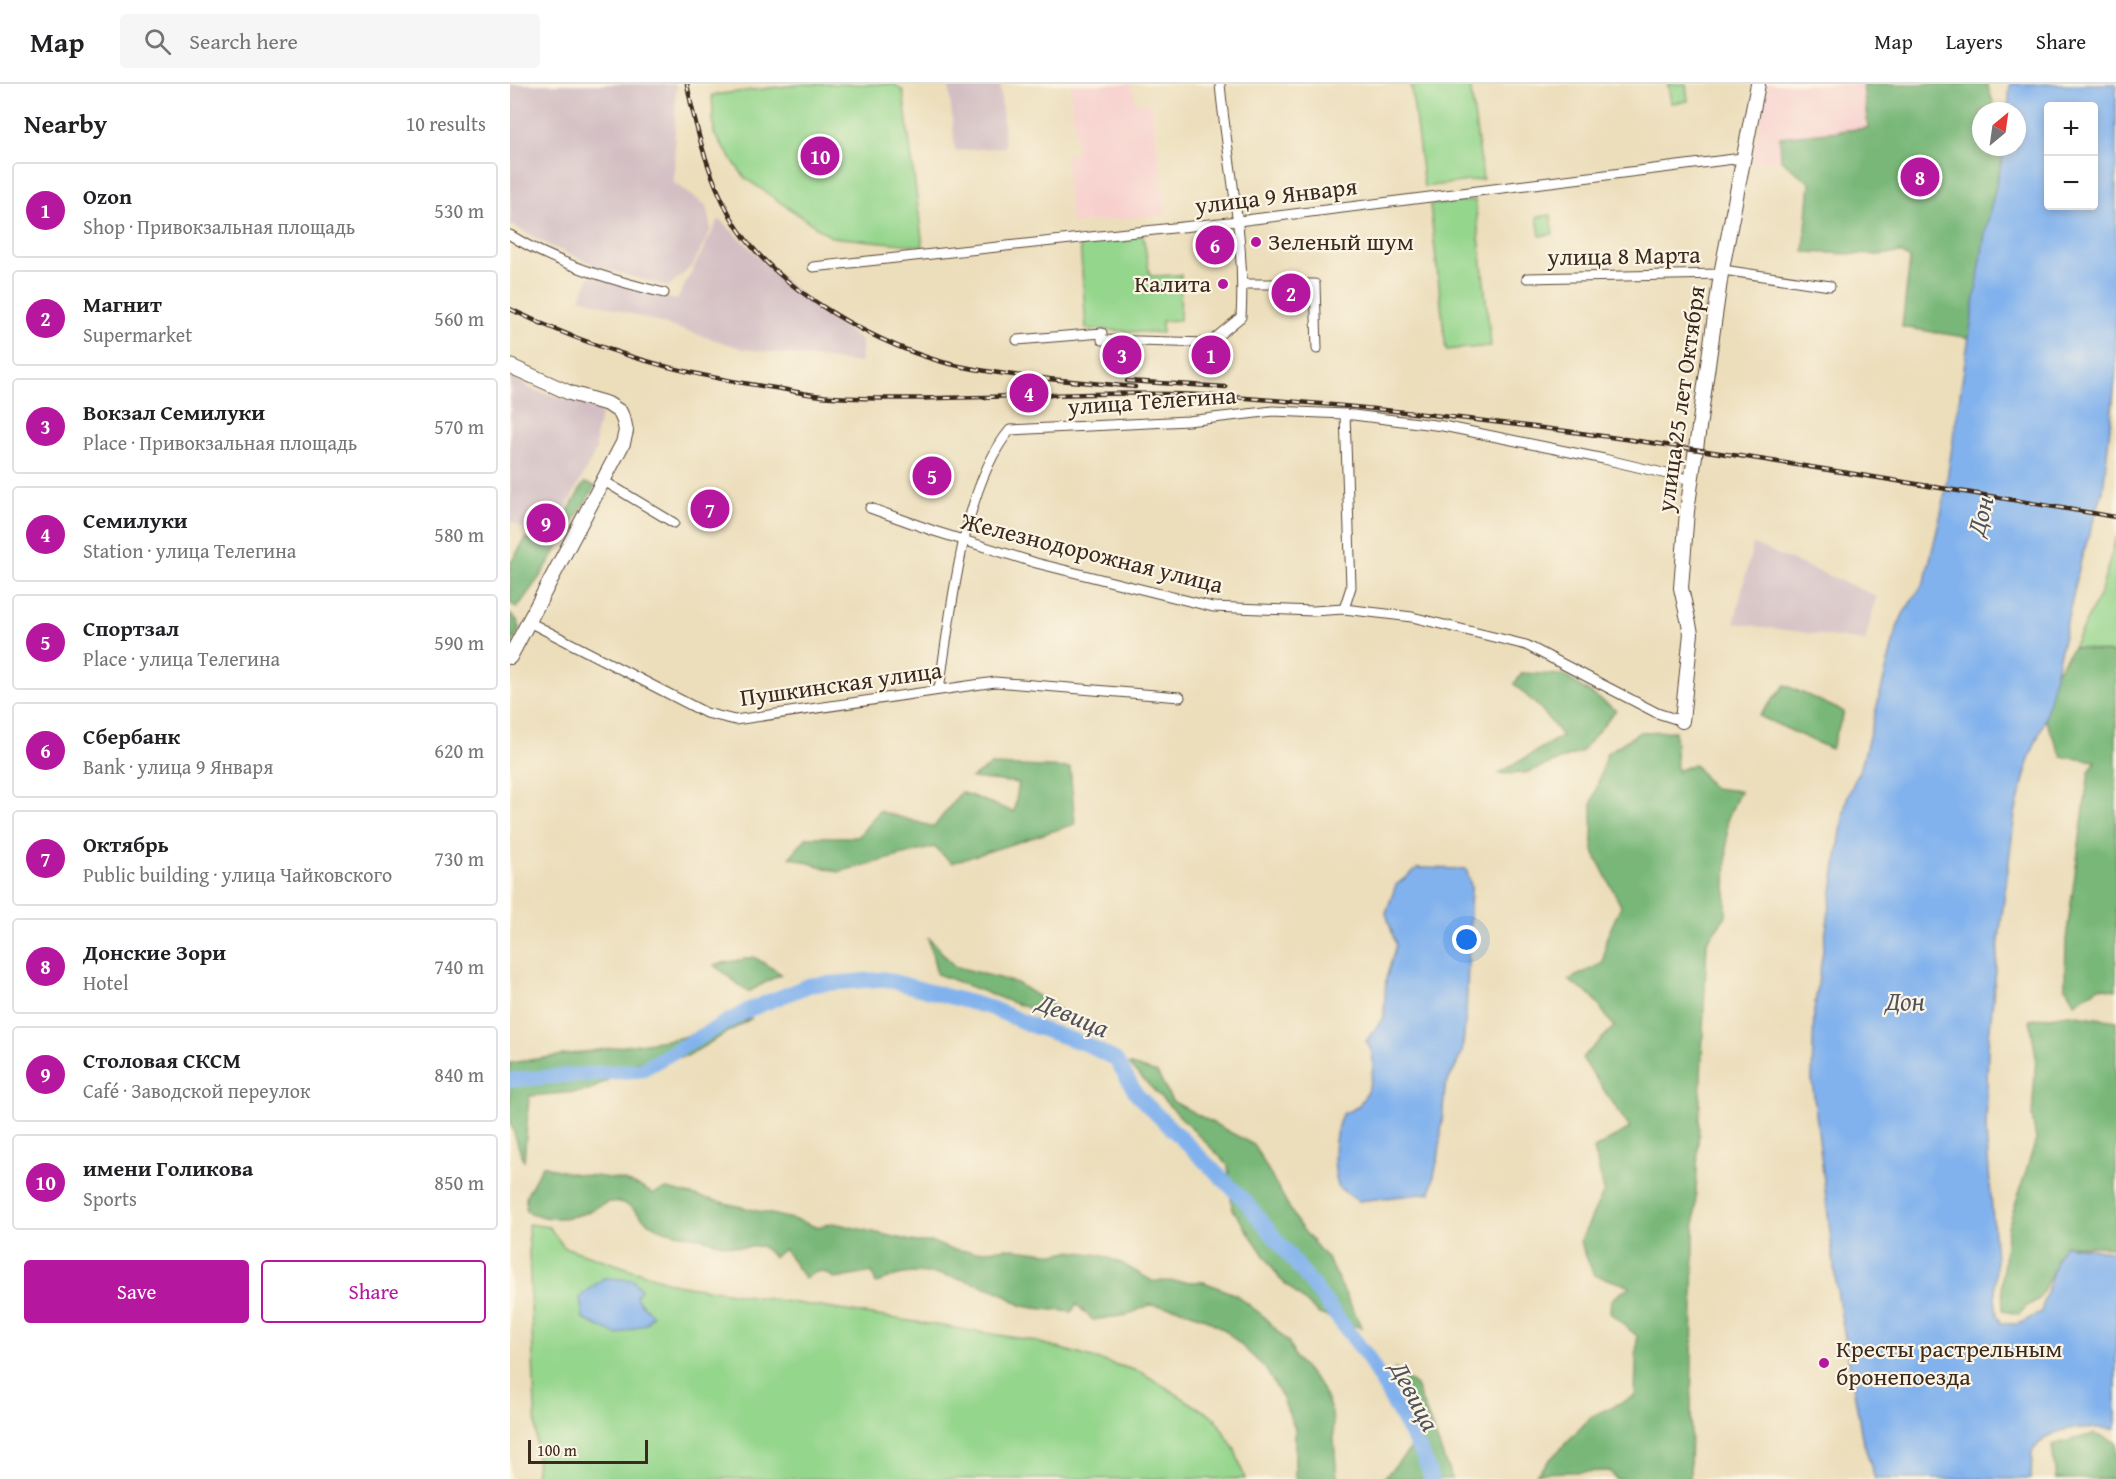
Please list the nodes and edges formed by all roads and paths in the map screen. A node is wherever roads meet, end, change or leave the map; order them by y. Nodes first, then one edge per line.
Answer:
1 (1220, 84) edge
2 (1758, 84) edge
3 (1742, 158) junction
4 (1238, 221) junction
5 (510, 235) edge
6 (813, 267) dead end
7 (1722, 272) junction
8 (1527, 278) dead end
9 (1243, 284) junction
10 (1830, 286) dead end
11 (664, 293) dead end
12 (1017, 340) dead end
13 (1317, 349) dead end
14 (510, 366) edge
15 (1345, 414) junction
16 (1692, 480) junction
17 (604, 481) junction
18 (870, 508) dead end
19 (674, 524) dead end
20 (963, 541) junction
21 (1344, 609) junction
22 (529, 622) junction
23 (510, 657) edge
24 (939, 689) junction
25 (1180, 697) dead end
26 (1682, 721) joint

1 - 4 street
2 - 3 street, улица 25 лет Октября
3 - 4 street, улица 9 Января
3 - 7 street, улица 25 лет Октября
4 - 6 street, улица 9 Января
4 - 9 street
5 - 11 street
7 - 8 street, улица 8 Марта
7 - 10 street, улица 8 Марта
7 - 16 street, улица 25 лет Октября
9 - 12 street
9 - 13 street
14 - 17 street
15 - 16 street, улица Телегина
15 - 20 street, улица Телегина
15 - 21 street
16 - 26 street, улица 25 лет Октября
17 - 19 street
17 - 22 street
18 - 20 street, Железнодорожная улица
20 - 21 street, Железнодорожная улица
20 - 24 street, улица Телегина
21 - 26 street, Железнодорожная улица
22 - 23 street
22 - 24 street, Пушкинская улица
24 - 25 street, Пушкинская улица

